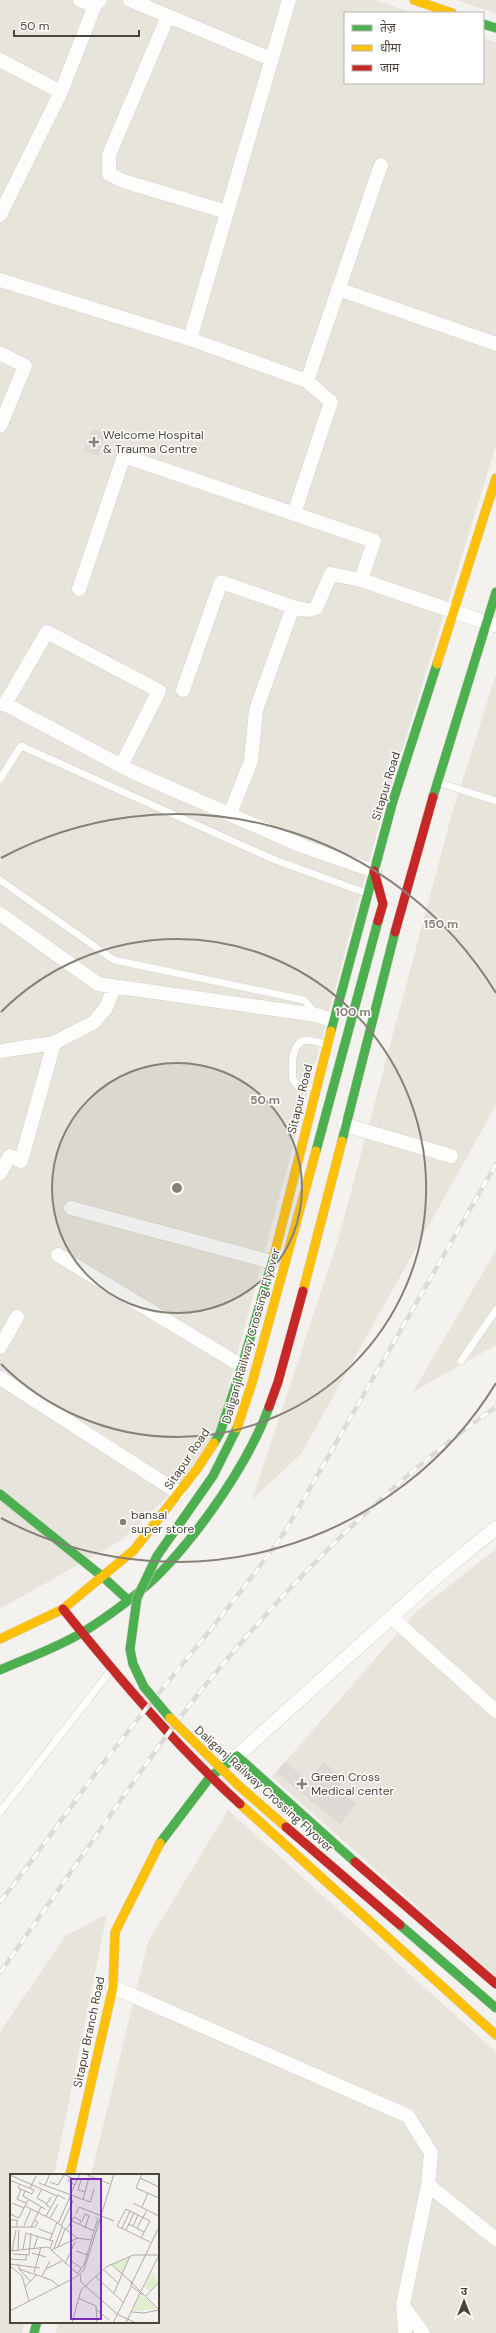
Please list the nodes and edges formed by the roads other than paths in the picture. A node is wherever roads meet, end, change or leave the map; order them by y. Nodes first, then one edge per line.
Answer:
1 (80, 0) edge
2 (130, 0) edge
3 (289, 0) edge
4 (414, 0) edge
5 (98, 2) edge
6 (449, 12) edge
7 (168, 16) junction
8 (484, 24) edge
9 (496, 28) edge
10 (271, 59) junction
11 (0, 60) edge
12 (61, 92) junction
13 (381, 165) dead end
14 (227, 212) junction
15 (0, 215) edge
16 (0, 280) edge
17 (338, 289) junction
18 (190, 339) junction
19 (496, 344) edge
20 (0, 353) edge
21 (307, 380) junction
22 (0, 426) edge
23 (496, 478) edge
24 (294, 514) junction
25 (361, 580) junction
26 (79, 588) dead end
27 (496, 592) edge
28 (293, 607) junction
29 (454, 612) junction
30 (491, 624) edge
31 (183, 690) dead end
32 (3, 704) edge
33 (121, 766) junction
34 (0, 779) edge
35 (438, 782) junction
36 (496, 801) edge
37 (230, 814) junction
38 (374, 871) junction
39 (0, 880) edge
40 (407, 884) junction
41 (368, 894) junction
42 (383, 904) junction
43 (0, 914) edge
44 (114, 987) junction
45 (316, 1015) junction
46 (334, 1021) junction
47 (54, 1043) junction
48 (327, 1044) junction
49 (0, 1051) edge
50 (316, 1087) junction
51 (345, 1125) junction
52 (451, 1156) dead end
53 (0, 1173) edge
54 (71, 1208) dead end
55 (58, 1256) dead end
56 (272, 1262) junction
57 (496, 1310) edge
58 (17, 1317) dead end
59 (0, 1347) edge
60 (461, 1361) dead end
61 (242, 1366) junction
62 (0, 1378) edge
63 (179, 1493) junction
64 (0, 1494) edge
65 (496, 1528) edge
66 (103, 1577) junction
67 (127, 1599) junction
68 (63, 1609) junction
69 (392, 1618) junction
70 (81, 1633) junction
71 (0, 1639) edge
72 (112, 1669) junction
73 (0, 1670) edge
74 (496, 1711) edge
75 (237, 1756) junction
76 (210, 1777) junction
77 (0, 1812) edge
78 (496, 1984) edge
79 (113, 1987) junction
80 (496, 2008) edge
81 (496, 2035) edge
82 (70, 2174) edge
83 (428, 2184) junction
84 (496, 2239) edge
85 (403, 2305) junction
86 (37, 2323) edge
87 (34, 2333) edge
88 (406, 2333) edge
89 (424, 2333) edge

1 - 5 street
2 - 7 street
3 - 10 street
4 - 6 main road
5 - 12 street
7 - 10 street
7 - 14 street
8 - 9 main road
10 - 14 street
11 - 12 street
12 - 15 street
13 - 17 street
14 - 18 street
16 - 18 street
17 - 19 street
17 - 21 street
18 - 21 street
20 - 22 street
21 - 24 street
23 - 29 main road, Sitapur Road
24 - 25 street
24 - 26 street
25 - 28 street
25 - 29 street
27 - 30 main road
28 - 31 street
28 - 37 street
29 - 30 street
29 - 38 main road, Sitapur Road
30 - 35 main road
32 - 33 street
32 - 33 street
33 - 37 street
34 - 41 lane
35 - 36 lane
35 - 40 main road
37 - 38 street
38 - 41 main road, Sitapur Road
38 - 42 main road
39 - 45 lane
40 - 42 main road
40 - 51 main road
41 - 46 main road, Sitapur Road
42 - 80 main road, Daliganj Railway Crossing Flyover, bridge
43 - 44 street
44 - 45 street
44 - 47 street
45 - 46 street
46 - 48 main road, Sitapur Road
47 - 49 street
47 - 53 street
48 - 50 main road, Sitapur Road
48 - 50 lane
50 - 56 main road, Sitapur Road
51 - 52 street
51 - 67 main road
54 - 56 street
55 - 61 street
56 - 61 main road, Sitapur Road
57 - 60 lane
58 - 59 street
61 - 63 main road, Sitapur Road
62 - 63 street
63 - 66 main road, Sitapur Road
64 - 66 main road
65 - 69 street
66 - 67 main road
66 - 68 main road, Sitapur Road
67 - 70 main road
68 - 70 main road
68 - 71 main road, Sitapur Road
69 - 74 street
69 - 75 street
70 - 72 main road
70 - 73 main road
72 - 76 main road
72 - 77 lane
75 - 76 main road, Sitapur Branch Road
75 - 78 main road
76 - 79 main road, Sitapur Branch Road
76 - 81 main road
79 - 82 main road, Sitapur Branch Road
79 - 83 street
83 - 84 street
83 - 85 street
85 - 88 street
85 - 89 street
86 - 87 main road

